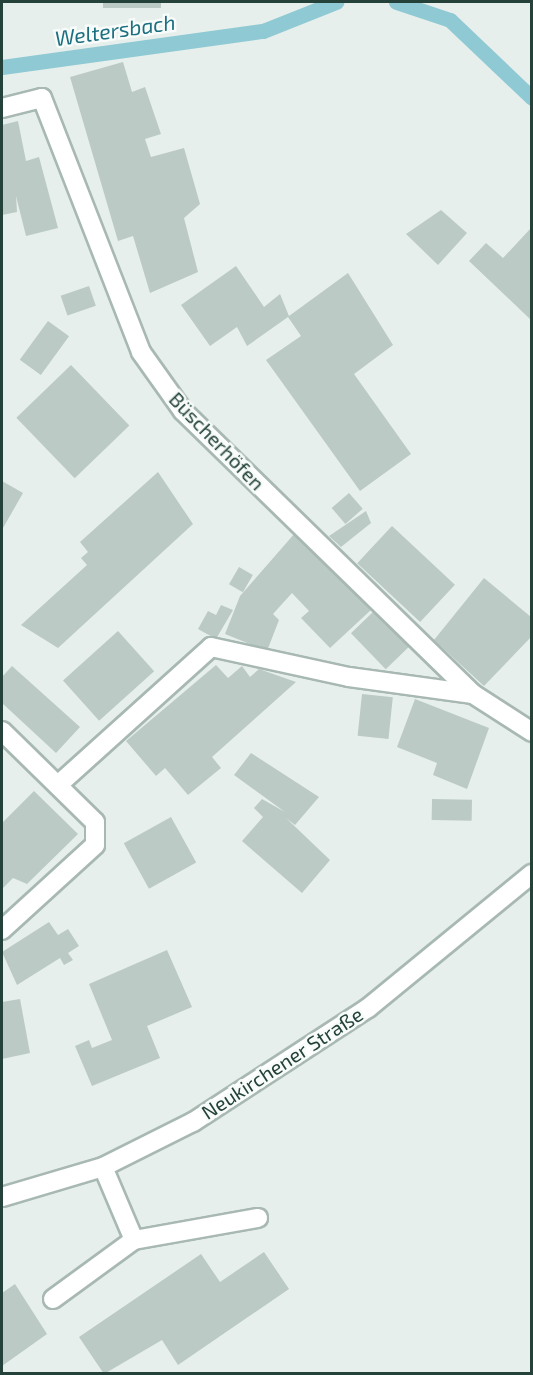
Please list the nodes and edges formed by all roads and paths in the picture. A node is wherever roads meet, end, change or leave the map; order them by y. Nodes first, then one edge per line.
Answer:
1 (2, 108) edge
2 (473, 694) junction
3 (2, 731) edge
4 (531, 732) edge
5 (58, 785) junction
6 (531, 874) edge
7 (2, 930) edge
8 (103, 1167) junction
9 (2, 1197) edge
10 (258, 1218) dead end
11 (134, 1240) junction
12 (53, 1299) dead end

1 - 2 street, Büscherhöfen
2 - 4 street, Büscherhöfen
2 - 5 street, Büscherhöfen
3 - 5 street
5 - 7 street
6 - 8 street, Neukirchener Straße
8 - 9 street, Neukirchener Straße
8 - 11 street
10 - 11 street
11 - 12 street

